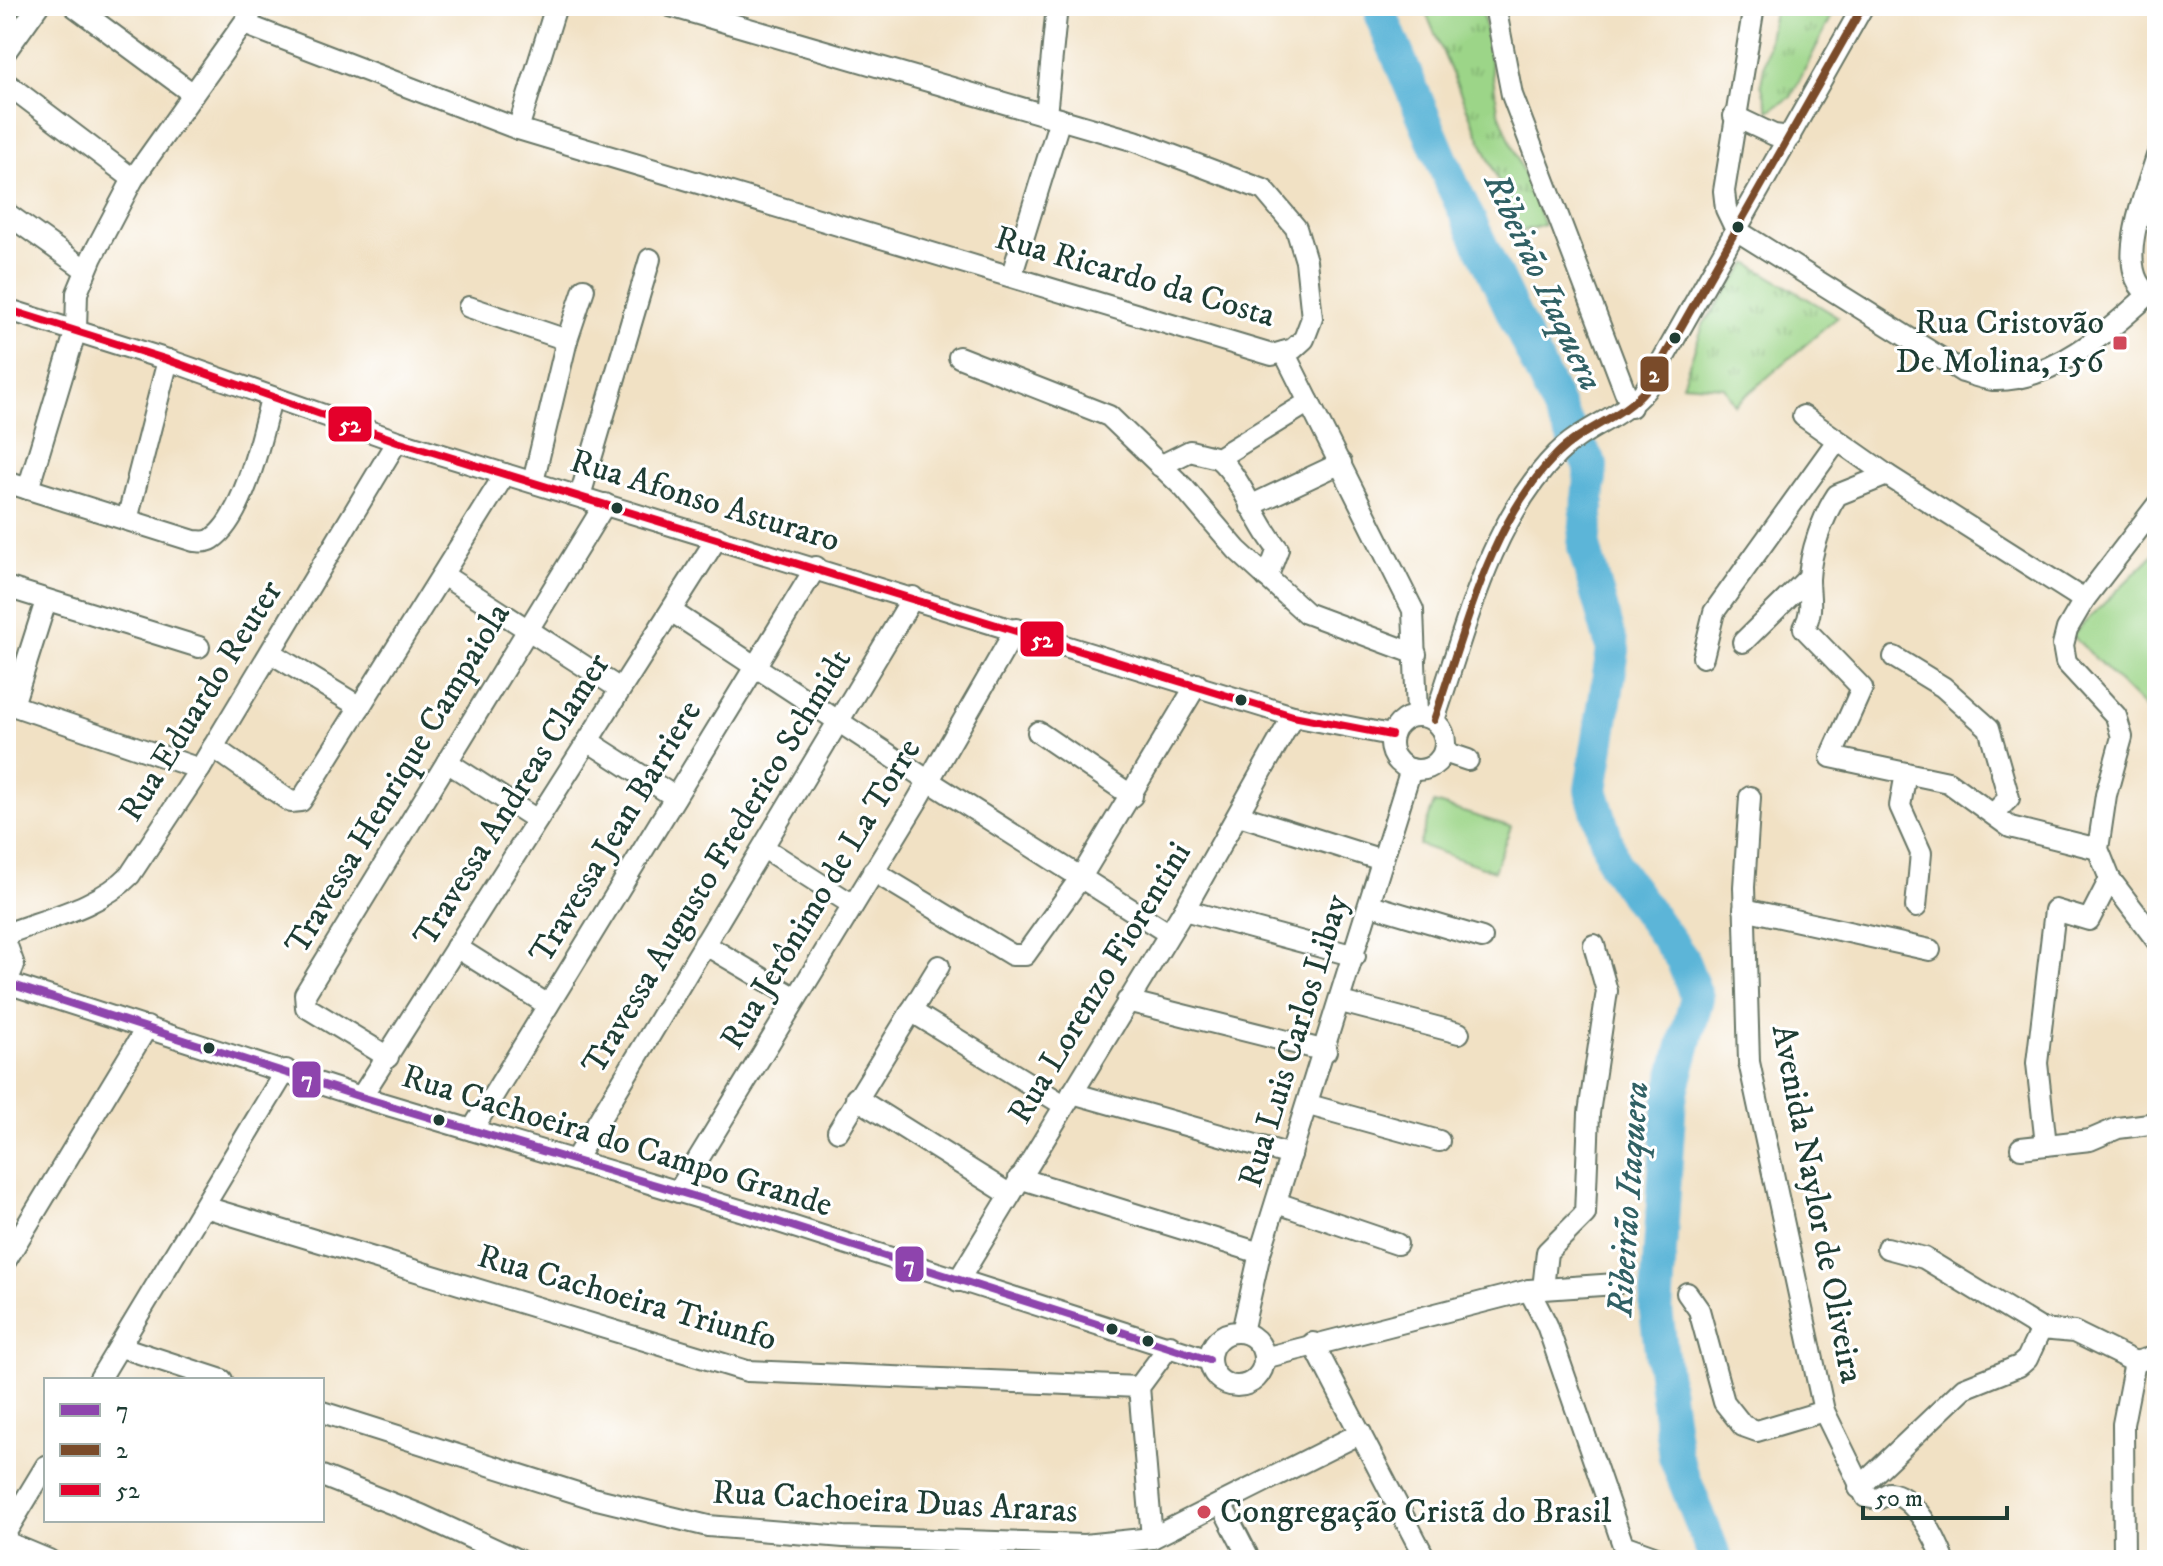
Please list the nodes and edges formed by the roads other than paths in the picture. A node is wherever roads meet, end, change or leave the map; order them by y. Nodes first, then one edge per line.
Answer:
1 (38, 6) edge
2 (74, 6) edge
3 (556, 6) edge
4 (670, 6) edge
5 (1057, 6) edge
6 (1495, 6) edge
7 (1754, 6) edge
8 (1863, 6) edge
9 (251, 11) edge
10 (6, 51) edge
11 (6, 83) edge
12 (193, 94) junction
13 (1734, 116) junction
14 (1053, 117) junction
15 (518, 129) junction
16 (1790, 137) junction
17 (2157, 156) edge
18 (133, 179) junction
19 (6, 213) edge
20 (1736, 230) junction
21 (650, 259) dead end
22 (86, 270) junction
23 (1012, 274) junction
24 (584, 289) dead end
25 (2152, 296) edge
26 (469, 307) dead end
27 (6, 309) edge
28 (76, 330) junction
29 (567, 340) junction
30 (1284, 352) junction
31 (959, 357) dead end
32 (168, 360) junction
33 (271, 398) junction
34 (1309, 402) junction
35 (1631, 407) junction
36 (1803, 416) dead end
37 (397, 441) junction
38 (1837, 441) junction
39 (1218, 458) junction
40 (1341, 463) junction
41 (1160, 466) junction
42 (505, 474) junction
43 (1887, 475) junction
44 (6, 482) edge
45 (533, 482) junction
46 (28, 489) junction
47 (580, 496) junction
48 (605, 504) junction
49 (2157, 505) edge
50 (1250, 506) junction
51 (127, 520) junction
52 (717, 538) junction
53 (816, 567) junction
54 (443, 575) junction
55 (1809, 577) junction
56 (1267, 578) junction
57 (6, 587) edge
58 (913, 597) junction
59 (2084, 600) junction
60 (46, 601) junction
61 (671, 611) junction
62 (527, 629) junction
63 (1016, 629) junction
64 (1743, 642) dead end
65 (199, 647) dead end
66 (271, 653) junction
67 (1416, 654) junction
68 (1703, 657) dead end
69 (1894, 657) dead end
70 (755, 666) junction
71 (1197, 684) junction
72 (620, 689) junction
73 (10, 704) edge
74 (360, 707) junction
75 (1293, 716) junction
76 (1425, 718) junction
77 (841, 721) junction
78 (1038, 732) dead end
79 (1391, 735) junction
80 (588, 741) junction
81 (213, 747) junction
82 (1444, 752) junction
83 (1468, 760) dead end
84 (447, 762) junction
85 (200, 769) junction
86 (1411, 769) junction
87 (1906, 773) junction
88 (929, 781) junction
89 (1132, 796) junction
90 (675, 797) junction
91 (1750, 797) dead end
92 (1993, 814) junction
93 (1239, 815) junction
94 (537, 820) junction
95 (764, 848) junction
96 (2098, 849) junction
97 (1382, 860) junction
98 (873, 871) junction
99 (1081, 877) junction
100 (2110, 879) junction
101 (853, 905) junction
102 (1371, 905) junction
103 (1916, 907) dead end
104 (1744, 909) junction
105 (1184, 910) junction
106 (1168, 933) junction
107 (6, 934) edge
108 (1482, 938) dead end
109 (2157, 941) edge
110 (6, 943) edge
111 (704, 944) junction
112 (1594, 945) dead end
113 (456, 947) junction
114 (1930, 950) dead end
115 (1355, 956) junction
116 (939, 966) dead end
117 (6, 984) edge
118 (796, 998) junction
119 (1127, 1001) junction
120 (1341, 1002) junction
121 (548, 1005) junction
122 (911, 1011) junction
123 (147, 1027) junction
124 (1459, 1033) dead end
125 (1326, 1051) junction
126 (388, 1057) junction
127 (286, 1070) junction
128 (361, 1097) junction
129 (856, 1098) junction
130 (1068, 1099) junction
131 (1309, 1105) junction
132 (2157, 1123) edge
133 (472, 1130) junction
134 (838, 1131) dead end
135 (1439, 1141) dead end
136 (2046, 1145) junction
137 (2021, 1148) dead end
138 (1291, 1155) junction
139 (575, 1160) junction
140 (1014, 1186) junction
141 (678, 1192) junction
142 (1277, 1203) junction
143 (205, 1207) junction
144 (1397, 1244) dead end
145 (1887, 1248) dead end
146 (1260, 1253) junction
147 (6, 1260) edge
148 (958, 1281) junction
149 (1616, 1284) dead end
150 (1536, 1289) junction
151 (1687, 1293) dead end
152 (2041, 1329) junction
153 (1242, 1332) junction
154 (1313, 1343) junction
155 (1170, 1345) junction
156 (121, 1347) junction
157 (2157, 1356) edge
158 (1264, 1358) junction
159 (1209, 1360) junction
160 (2135, 1362) junction
161 (100, 1378) edge
162 (216, 1378) edge
163 (1139, 1387) junction
164 (1824, 1411) junction
165 (324, 1413) edge
166 (1361, 1433) junction
167 (44, 1469) edge
168 (324, 1477) edge
169 (1859, 1488) junction
170 (1221, 1504) junction
171 (6, 1532) edge
172 (1152, 1538) junction
173 (6, 1542) edge
174 (2122, 1559) edge
175 (49, 1560) edge
176 (518, 1560) edge
177 (1250, 1560) edge
178 (1426, 1560) edge
179 (1665, 1560) edge
180 (1944, 1560) edge

1 - 10 street
2 - 12 street
3 - 15 street
4 - 14 street, Rua Ricardo da Costa
5 - 14 street
6 - 35 street
7 - 13 street
8 - 16 street
9 - 12 street
9 - 15 street, Rua Ricardo da Costa
11 - 18 street
12 - 18 street
13 - 16 street
13 - 20 street
14 - 23 street
14 - 30 street, Rua Ricardo da Costa
15 - 23 street, Rua Ricardo da Costa
16 - 20 street
17 - 25 street
18 - 22 street
19 - 22 street
20 - 25 street
20 - 35 street
21 - 47 street
22 - 28 street
23 - 30 street, Rua Ricardo da Costa
24 - 29 street
26 - 29 street
27 - 28 street, Rua Afonso Asturaro
28 - 32 street, Rua Afonso Asturaro
28 - 46 street
29 - 45 street
30 - 34 street
31 - 41 street
32 - 33 street, Rua Afonso Asturaro
32 - 51 street
33 - 37 street, Rua Afonso Asturaro
33 - 51 street
34 - 39 street
34 - 40 street
35 - 76 street
36 - 38 street
37 - 42 street, Rua Afonso Asturaro
37 - 66 street, Rua Eduardo Reuter
38 - 43 street
38 - 68 street
39 - 41 street
39 - 50 street
40 - 50 street
40 - 67 street
41 - 56 street
42 - 45 street, Rua Afonso Asturaro
42 - 54 street
43 - 55 street
43 - 59 street
44 - 46 street
45 - 47 street, Rua Afonso Asturaro
46 - 51 street
47 - 48 street, Rua Afonso Asturaro
48 - 52 street, Rua Afonso Asturaro
48 - 62 street, Travessa Henrique Campaiola
49 - 59 street
50 - 56 street
52 - 53 street, Rua Afonso Asturaro
52 - 61 street, Travessa Andreas Clamer
53 - 58 street, Rua Afonso Asturaro
53 - 70 street, Travessa Jean Barriere
54 - 62 street
54 - 74 street
55 - 64 street
55 - 87 street
56 - 67 street
57 - 60 street
58 - 63 street, Rua Afonso Asturaro
58 - 77 street, Travessa Augusto Frederico Schmidt
59 - 96 street
60 - 65 street
60 - 73 street
61 - 70 street
61 - 72 street, Travessa Andreas Clamer
62 - 72 street
62 - 84 street, Travessa Henrique Campaiola
63 - 71 street, Rua Afonso Asturaro
63 - 88 street, Rua Jerônimo de La Torre
66 - 74 street
66 - 81 street, Rua Eduardo Reuter
67 - 76 street
69 - 92 street
70 - 77 street
70 - 90 street, Travessa Jean Barriere
71 - 75 street, Rua Afonso Asturaro
71 - 89 street
72 - 80 street, Travessa Andreas Clamer
73 - 85 street
74 - 81 street
75 - 79 street, Rua Afonso Asturaro
75 - 93 street, Rua Lorenzo Fiorentini
76 - 79 street
76 - 82 street
77 - 88 street
77 - 95 street, Travessa Augusto Frederico Schmidt
78 - 89 street
79 - 86 street
80 - 90 street
80 - 94 street, Travessa Andreas Clamer
81 - 85 street, Rua Eduardo Reuter
82 - 83 street
82 - 86 street
84 - 94 street
84 - 126 street, Travessa Henrique Campaiola
85 - 107 street, Rua Eduardo Reuter
86 - 97 street, Rua Luis Carlos Libay
87 - 92 street
87 - 103 street
88 - 98 street, Rua Jerônimo de La Torre
88 - 99 street
89 - 99 street
90 - 121 street, Travessa Jean Barriere
91 - 104 street, Avenida Naylor de Oliveira
92 - 96 street
93 - 97 street
93 - 105 street, Rua Lorenzo Fiorentini
94 - 113 street, Travessa Andreas Clamer
95 - 101 street
95 - 111 street, Travessa Augusto Frederico Schmidt
96 - 100 street
97 - 102 street, Rua Luis Carlos Libay
98 - 99 street
98 - 101 street, Rua Jerônimo de La Torre
99 - 106 street
100 - 109 street
100 - 136 street
101 - 118 street, Rua Jerônimo de La Torre
102 - 108 street
102 - 115 street, Rua Luis Carlos Libay
104 - 114 street
104 - 164 street, Avenida Naylor de Oliveira
105 - 106 street, Rua Lorenzo Fiorentini
105 - 115 street
106 - 119 street, Rua Lorenzo Fiorentini
110 - 117 street, Rua Cachoeira do Campo Grande
111 - 118 street
111 - 139 street, Travessa Augusto Frederico Schmidt
112 - 150 street
113 - 121 street
113 - 126 street, Travessa Andreas Clamer
115 - 120 street, Rua Luis Carlos Libay
116 - 122 street
117 - 123 street, Rua Cachoeira do Campo Grande
118 - 141 street, Rua Jerônimo de La Torre
119 - 125 street
119 - 130 street, Rua Lorenzo Fiorentini
120 - 124 street
120 - 125 street, Rua Luis Carlos Libay
121 - 133 street, Travessa Jean Barriere
122 - 129 street
122 - 130 street
123 - 127 street, Rua Cachoeira do Campo Grande
123 - 147 street
125 - 131 street, Rua Luis Carlos Libay
126 - 128 street, Travessa Andreas Clamer
127 - 128 street, Rua Cachoeira do Campo Grande
127 - 143 street
128 - 133 street, Rua Cachoeira do Campo Grande
129 - 134 street
129 - 140 street
130 - 138 street
130 - 140 street, Rua Lorenzo Fiorentini
131 - 135 street
131 - 138 street, Rua Luis Carlos Libay
132 - 136 street
133 - 139 street, Rua Cachoeira do Campo Grande
136 - 137 street
138 - 142 street, Rua Luis Carlos Libay
139 - 141 street, Rua Cachoeira do Campo Grande
140 - 146 street
140 - 148 street, Rua Lorenzo Fiorentini
141 - 148 street, Rua Cachoeira do Campo Grande
142 - 144 street
142 - 146 street, Rua Luis Carlos Libay
143 - 156 street
143 - 163 street, Rua Cachoeira Triunfo
145 - 152 street
146 - 153 street, Rua Luis Carlos Libay
148 - 155 street, Rua Cachoeira do Campo Grande
149 - 150 street
150 - 154 street
150 - 179 street
151 - 164 street
152 - 160 street
152 - 169 street
153 - 158 street
153 - 159 street
154 - 158 street
154 - 166 street
155 - 159 street, Rua Cachoeira do Campo Grande
155 - 163 street
156 - 161 street
156 - 162 street
157 - 160 street
158 - 159 street
160 - 174 street
163 - 172 street
164 - 169 street, Avenida Naylor de Oliveira
165 - 172 street, Rua Cachoeira Duas Araras
166 - 170 street, Rua Cachoeira Duas Araras
166 - 178 street
167 - 171 street
168 - 176 street
169 - 180 street
170 - 172 street, Rua Cachoeira Duas Araras
170 - 177 street
173 - 175 street

